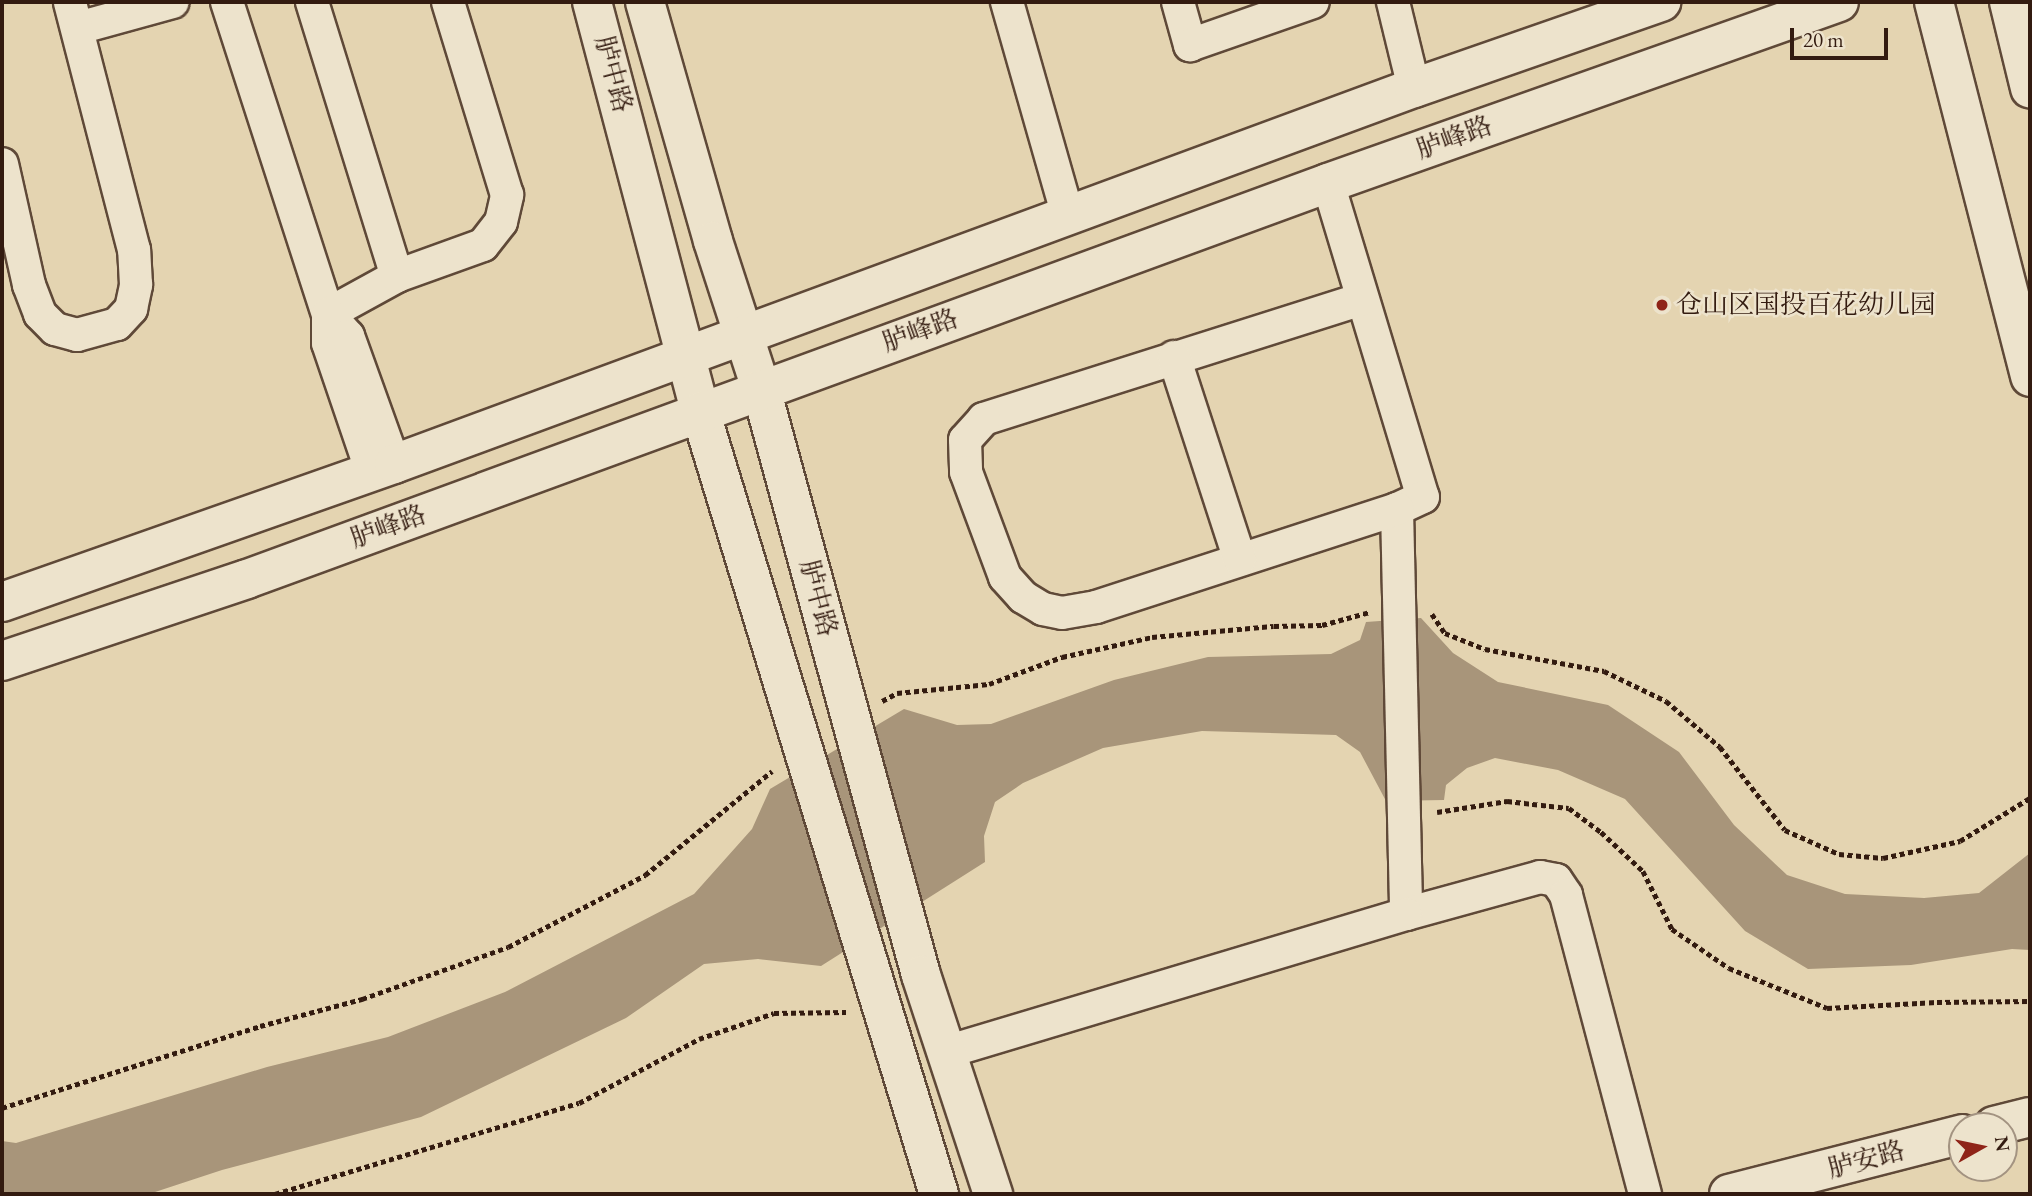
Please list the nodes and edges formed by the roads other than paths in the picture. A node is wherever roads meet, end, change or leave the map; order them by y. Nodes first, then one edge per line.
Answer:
1 (173, 2) edge
2 (227, 2) edge
3 (312, 2) edge
4 (448, 2) edge
5 (592, 2) edge
6 (645, 2) edge
7 (1007, 2) edge
8 (1178, 2) edge
9 (1313, 2) edge
10 (1394, 2) edge
11 (1661, 2) edge
12 (1839, 2) edge
13 (1934, 2) edge
14 (2009, 2) edge
15 (74, 15) edge
16 (1414, 88) junction
17 (2030, 88) edge
18 (2, 164) edge
19 (1328, 183) junction
20 (1068, 216) junction
21 (397, 276) junction
22 (1362, 299) junction
23 (328, 314) junction
24 (744, 337) junction
25 (1174, 357) junction
26 (687, 358) junction
27 (2030, 377) edge
28 (761, 389) junction
29 (700, 411) junction
30 (383, 468) junction
31 (1397, 509) junction
32 (1240, 560) junction
33 (2, 602) edge
34 (2, 661) edge
35 (1406, 914) junction
36 (946, 1052) junction
37 (1948, 1139) edge
38 (939, 1194) edge
39 (993, 1194) edge
40 (1645, 1194) edge
41 (1729, 1194) edge

1 - 15 street
2 - 23 street
3 - 21 street
4 - 21 street
5 - 26 street, 胪中路
6 - 24 street, 胪中路
7 - 20 street
8 - 9 street
10 - 16 street
11 - 16 street
12 - 19 street, 胪峰路
13 - 27 street
14 - 17 street
15 - 18 street
16 - 20 street
19 - 22 street
19 - 28 street, 胪峰路
20 - 24 street
21 - 23 street
22 - 25 street
22 - 31 street
23 - 30 street
24 - 26 street
24 - 28 street, 胪中路
25 - 32 street
25 - 32 street
26 - 29 street, 胪中路
26 - 30 street
28 - 29 street, 胪峰路
28 - 36 street, 胪中路
29 - 34 street, 胪峰路
29 - 38 street, 胪中路
30 - 33 street
31 - 32 street
31 - 35 street
35 - 36 street
35 - 40 street
36 - 39 street, 胪中路
37 - 41 street, 胪安路

